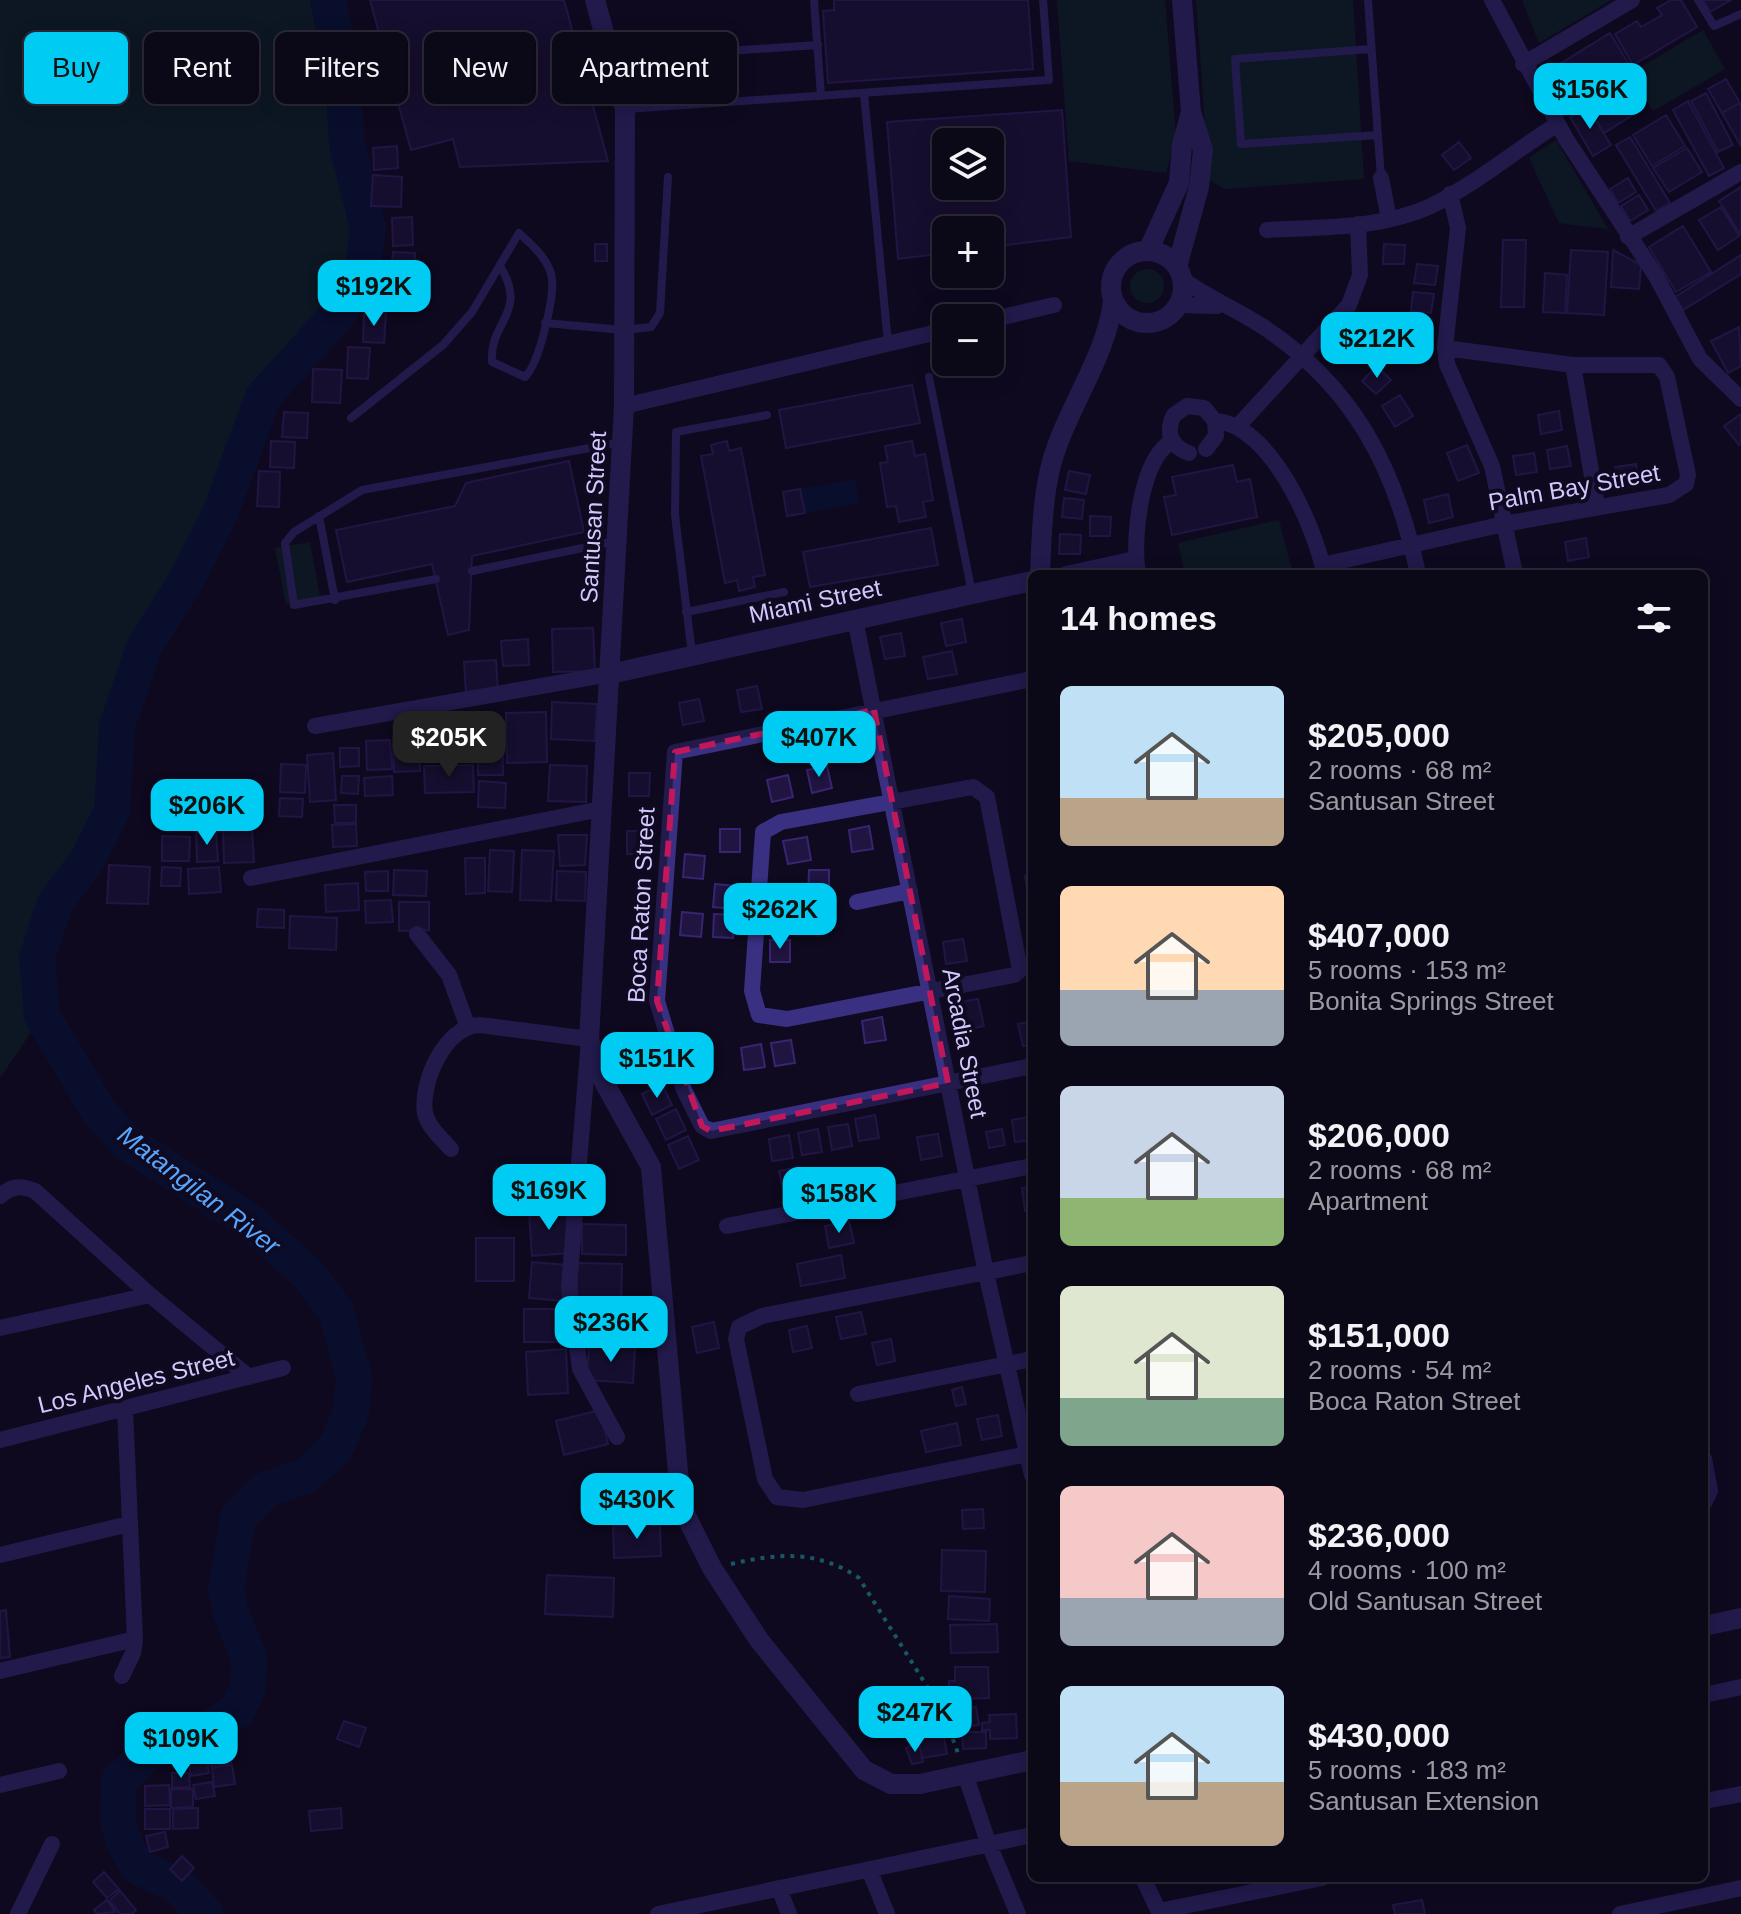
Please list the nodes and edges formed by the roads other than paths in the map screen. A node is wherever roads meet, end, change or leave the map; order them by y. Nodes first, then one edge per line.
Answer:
1 (595, 0) edge
2 (814, 0) edge
3 (1043, 0) edge
4 (1182, 0) edge
5 (1368, 0) edge
6 (1492, 0) edge
7 (1632, 0) edge
8 (1698, 0) edge
9 (1741, 14) edge
10 (818, 45) junction
11 (1371, 49) junction
12 (737, 50) edge
13 (1523, 64) junction
14 (864, 93) junction
15 (821, 96) junction
16 (625, 109) junction
17 (1191, 112) junction
18 (1550, 129) dead end
19 (1378, 135) junction
20 (1741, 172) edge
21 (668, 177) dead end
22 (1381, 178) joint
23 (1450, 194) junction
24 (1389, 219) junction
25 (1358, 224) junction
26 (1267, 230) dead end
27 (1628, 237) junction
28 (1148, 251) junction
29 (500, 266) junction
30 (1180, 273) junction
31 (1113, 302) junction
32 (1054, 305) dead end
33 (1179, 305) junction
34 (1227, 308) junction
35 (1004, 317) edge
36 (1133, 321) junction
37 (545, 323) junction
38 (624, 330) junction
39 (932, 333) edge
40 (888, 344) junction
41 (1104, 345) junction
42 (1445, 348) junction
43 (1304, 355) junction
44 (1573, 365) junction
45 (929, 377) dead end
46 (1741, 399) edge
47 (624, 406) junction
48 (767, 415) dead end
49 (351, 418) dead end
50 (1215, 421) junction
51 (1239, 425) junction
52 (1172, 441) junction
53 (623, 442) junction
54 (1206, 449) dead end
55 (1189, 453) dead end
56 (1597, 506) junction
57 (319, 516) junction
58 (1504, 524) junction
59 (618, 540) junction
60 (1411, 544) junction
61 (1137, 566) edge
62 (1040, 570) edge
63 (1102, 570) edge
64 (1324, 570) edge
65 (1417, 570) edge
66 (1514, 570) edge
67 (472, 571) dead end
68 (436, 579) dead end
69 (1028, 582) edge
70 (784, 592) dead end
71 (972, 594) junction
72 (335, 600) junction
73 (686, 612) junction
74 (855, 619) junction
75 (692, 655) junction
76 (610, 674) junction
77 (1028, 680) edge
78 (874, 710) junction
79 (315, 726) dead end
80 (892, 803) junction
81 (601, 809) junction
82 (251, 878) dead end
83 (910, 891) junction
84 (857, 902) dead end
85 (417, 934) dead end
86 (930, 992) junction
87 (467, 1025) junction
88 (589, 1039) junction
89 (1028, 1067) edge
90 (948, 1083) junction
91 (451, 1149) dead end
92 (1028, 1167) edge
93 (968, 1179) junction
94 (0, 1196) edge
95 (727, 1226) dead end
96 (1028, 1264) edge
97 (986, 1273) junction
98 (150, 1295) junction
99 (0, 1328) edge
100 (1028, 1360) edge
101 (1009, 1363) junction
102 (283, 1368) dead end
103 (249, 1377) junction
104 (858, 1394) dead end
105 (125, 1409) junction
106 (617, 1437) dead end
107 (0, 1440) edge
108 (1028, 1444) edge
109 (1028, 1453) edge
110 (129, 1524) junction
111 (0, 1555) edge
112 (1741, 1618) edge
113 (1708, 1625) edge
114 (135, 1639) junction
115 (0, 1671) edge
116 (122, 1676) dead end
117 (1741, 1687) edge
118 (1708, 1694) edge
119 (1028, 1761) edge
120 (59, 1771) dead end
121 (965, 1774) junction
122 (0, 1785) edge
123 (1741, 1794) edge
124 (1708, 1800) edge
125 (1028, 1836) edge
126 (988, 1842) junction
127 (52, 1844) dead end
128 (869, 1869) junction
129 (1145, 1882) edge
130 (1303, 1882) edge
131 (779, 1888) junction
132 (1741, 1888) edge
133 (682, 1912) edge
134 (1159, 1912) edge
135 (0, 1914) edge
136 (10, 1914) edge
137 (18, 1914) edge
138 (658, 1914) edge
139 (789, 1914) edge
140 (887, 1914) edge
141 (1018, 1914) edge
142 (1620, 1914) edge

1 - 16 street, Santusan Street
2 - 10 lane
3 - 14 lane
4 - 17 street
5 - 11 lane
6 - 13 street
7 - 13 street
8 - 9 lane
10 - 12 lane
10 - 15 lane
11 - 19 lane
11 - 19 lane
13 - 27 street
14 - 15 lane
14 - 40 lane
15 - 16 lane
16 - 38 street, Santusan Street
17 - 28 street
17 - 30 street
18 - 23 street
19 - 22 lane
20 - 27 street
21 - 38 lane
22 - 24 street
23 - 24 street
23 - 42 street
24 - 25 street
25 - 26 street
25 - 43 street
27 - 46 street
28 - 30 street
28 - 31 street
29 - 37 lane
29 - 37 lane
29 - 49 lane
30 - 33 street
30 - 34 street
31 - 36 street
31 - 41 street
32 - 35 street
33 - 34 street
33 - 36 street
34 - 43 street
36 - 41 street
37 - 38 lane
38 - 47 street, Santusan Street
39 - 40 street
40 - 47 street
41 - 62 street
42 - 44 street, Palm Bay Street
42 - 58 street
43 - 51 street
43 - 60 street
44 - 56 street
44 - 56 street, Palm Bay Street
45 - 71 lane
47 - 53 street, Santusan Street
48 - 73 lane
50 - 51 street
50 - 52 street
50 - 54 street
51 - 64 street
52 - 55 street
52 - 61 street
53 - 57 lane
53 - 59 street, Santusan Street
56 - 58 street, Palm Bay Street
57 - 72 lane
57 - 72 lane
58 - 60 street, Palm Bay Street
58 - 66 street
59 - 67 lane
59 - 76 street, Santusan Street
60 - 64 street, Palm Bay Street
60 - 65 street
61 - 63 street
68 - 72 lane
69 - 71 street, Miami Street
70 - 73 lane
71 - 74 street, Miami Street
73 - 75 lane
74 - 75 street, Miami Street
74 - 78 street, Arcadia Street
75 - 76 street, Miami Street
76 - 79 street
76 - 81 street, Santusan Street
77 - 78 street, Boca Raton Street
78 - 80 street, Arcadia Street
78 - 90 street, Boca Raton Street
80 - 83 street, Arcadia Street
80 - 86 street
80 - 86 street
81 - 82 street
81 - 88 street, Santusan Street
83 - 84 street
83 - 86 street, Arcadia Street
85 - 87 street
86 - 90 street, Arcadia Street
87 - 88 street
87 - 91 street
88 - 106 street
88 - 121 street
89 - 90 street, Boca Raton Street
90 - 93 street, Arcadia Street
92 - 93 street
93 - 95 street
93 - 97 street, Arcadia Street
94 - 98 street
96 - 97 street
97 - 101 street, Arcadia Street
97 - 109 street
98 - 99 street
98 - 103 street
100 - 101 street
101 - 104 street
101 - 108 street, Arcadia Street
102 - 103 street, Los Angeles Street
103 - 105 street, Los Angeles Street
105 - 107 street, Los Angeles Street
105 - 110 street
110 - 111 street
110 - 114 street
112 - 113 street
114 - 115 street
114 - 116 street
117 - 118 street
119 - 121 street
120 - 122 street
121 - 126 street
123 - 124 street
125 - 126 street
126 - 128 street
126 - 141 street
127 - 137 street
128 - 131 street
128 - 140 street
129 - 134 street
130 - 134 street
131 - 133 street
131 - 139 street
132 - 142 street
133 - 138 street
135 - 136 street

